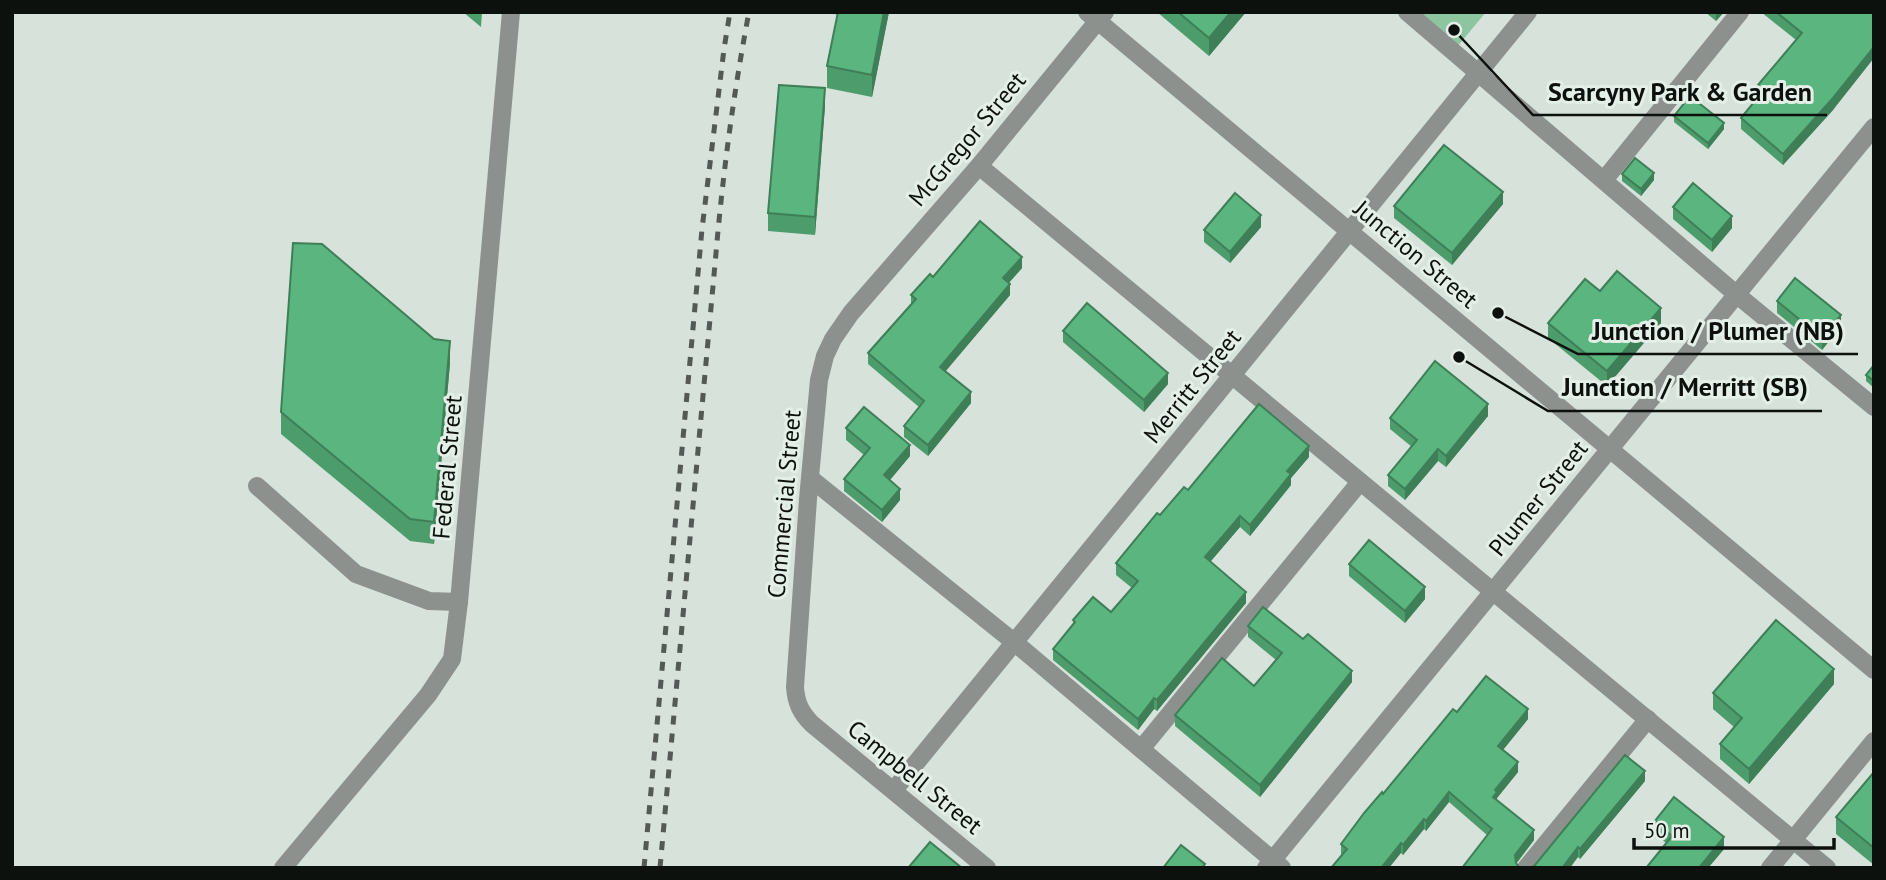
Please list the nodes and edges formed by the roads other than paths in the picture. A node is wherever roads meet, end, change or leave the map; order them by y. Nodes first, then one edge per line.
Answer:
1 (511, 12) edge
2 (1407, 12) edge
3 (1528, 12) edge
4 (1741, 12) edge
5 (1096, 15) edge
6 (1478, 72) junction
7 (1874, 127) edge
8 (979, 166) junction
9 (1604, 180) junction
10 (1350, 232) junction
11 (1737, 294) junction
12 (866, 296) joint
13 (1232, 376) junction
14 (1874, 407) edge
15 (1610, 449) junction
16 (810, 478) junction
17 (1360, 482) junction
18 (257, 486) dead end
19 (1493, 591) junction
20 (459, 602) junction
21 (1014, 642) junction
22 (1874, 670) edge
23 (1648, 719) junction
24 (812, 724) joint
25 (1874, 740) edge
26 (1141, 749) junction
27 (894, 790) junction
28 (1793, 839) junction
29 (1274, 865) edge
30 (283, 868) edge
31 (987, 868) edge
32 (1526, 868) edge
33 (1770, 868) edge
34 (1827, 868) edge

1 - 20 street, Federal Street
2 - 6 street
3 - 6 street, Merritt Street
4 - 9 street
5 - 8 street, McGregor Street
5 - 10 street, Junction Street
6 - 9 street
6 - 10 street, Merritt Street
7 - 11 street, Plumer Street
8 - 12 street, McGregor Street
8 - 13 street
9 - 11 street
10 - 13 street, Merritt Street
10 - 15 street, Junction Street
11 - 14 street
11 - 15 street, Plumer Street
12 - 16 street, Commercial Street
13 - 17 street
13 - 21 street, Merritt Street
15 - 19 street, Plumer Street
15 - 22 street, Junction Street
16 - 21 street
16 - 24 street, Commercial Street
17 - 19 street
17 - 26 street
18 - 20 street
19 - 23 street
19 - 29 street, Plumer Street
20 - 30 street, Federal Street
21 - 26 street
21 - 27 street, Merritt Street
23 - 28 street
23 - 32 street
24 - 27 street, Campbell Street
25 - 28 street
26 - 29 street
27 - 31 street, Campbell Street
28 - 33 street
28 - 34 street

